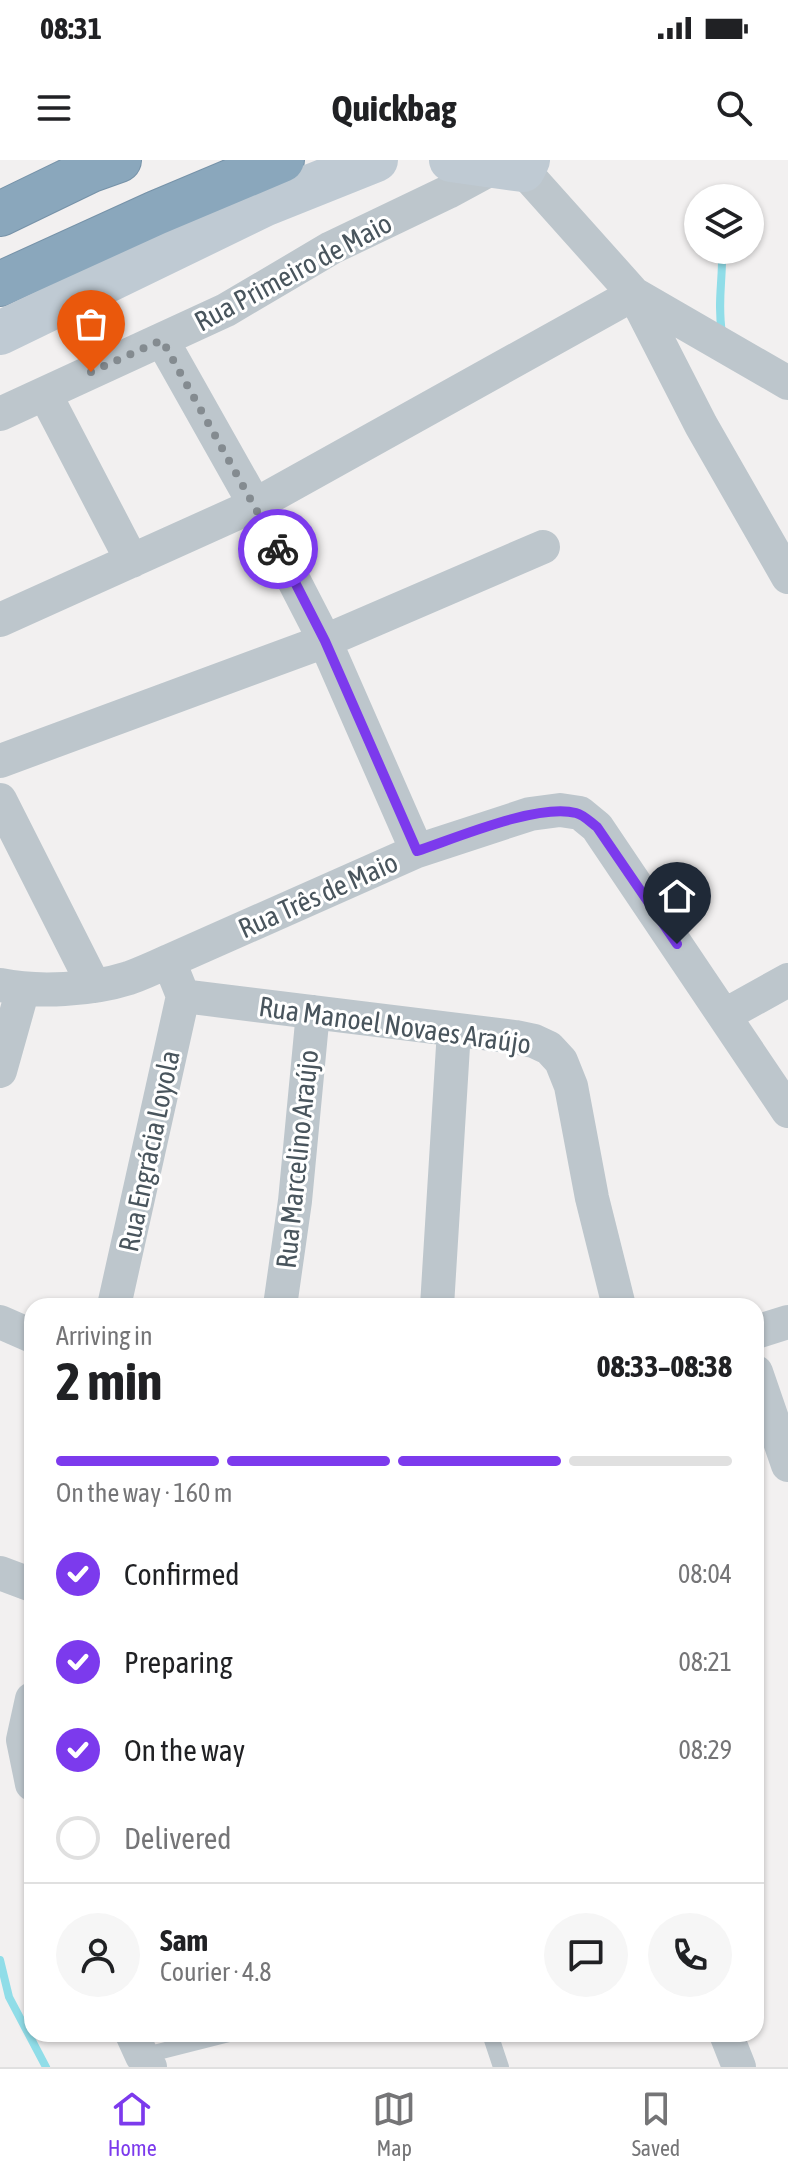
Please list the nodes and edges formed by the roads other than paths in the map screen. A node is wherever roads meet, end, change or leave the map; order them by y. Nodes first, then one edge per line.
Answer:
1 (119, 160) edge
2 (282, 160) edge
3 (376, 160) edge
4 (451, 160) edge
5 (516, 165) edge
6 (0, 214) edge
7 (0, 284) edge
8 (634, 294) junction
9 (0, 333) edge
10 (162, 340) junction
11 (788, 383) edge
12 (45, 394) junction
13 (0, 414) edge
14 (255, 505) junction
15 (543, 547) dead end
16 (132, 561) junction
17 (788, 577) edge
18 (0, 620) edge
19 (325, 641) junction
20 (0, 761) edge
21 (0, 800) edge
22 (417, 851) junction
23 (169, 961) junction
24 (788, 980) edge
25 (94, 986) junction
26 (11, 987) edge
27 (183, 996) junction
28 (313, 1012) junction
29 (725, 1015) junction
30 (454, 1030) junction
31 (0, 1071) edge
32 (788, 1111) edge
33 (116, 1298) edge
34 (281, 1298) edge
35 (437, 1298) edge
36 (617, 1298) edge
37 (0, 1322) edge
38 (788, 1322) edge
39 (764, 1330) edge
40 (24, 1332) edge
41 (764, 1395) edge
42 (788, 1465) edge
43 (0, 1573) edge
44 (24, 1582) edge
45 (190, 2042) edge
46 (493, 2042) edge
47 (729, 2042) edge
48 (141, 2052) edge
49 (501, 2067) edge
50 (739, 2067) edge

1 - 6 highway
2 - 7 highway
3 - 9 street
4 - 5 street
5 - 8 street
5 - 10 street, Rua Primeiro de Maio
8 - 11 street
8 - 14 street
8 - 17 street
10 - 12 street, Rua Primeiro de Maio
10 - 14 street
12 - 13 street, Rua Primeiro de Maio
12 - 16 street
14 - 16 street
14 - 19 street
15 - 19 street
16 - 18 street
19 - 20 street
19 - 22 street
21 - 25 street
22 - 23 street, Rua Três de Maio
22 - 29 street, Rua Três de Maio
23 - 25 street
23 - 27 street
24 - 29 street
25 - 26 street
26 - 31 street
27 - 28 street, Rua Manoel Novaes Araújo
27 - 33 street, Rua Engrácia Loyola
28 - 30 street, Rua Manoel Novaes Araújo
28 - 34 street, Rua Marcelino Araújo
29 - 32 street, Rua Três de Maio
30 - 35 street
30 - 36 street, Rua Manoel Novaes Araújo
37 - 40 street
38 - 39 street
41 - 42 street
43 - 44 street
45 - 48 lane
46 - 49 lane
47 - 50 street

